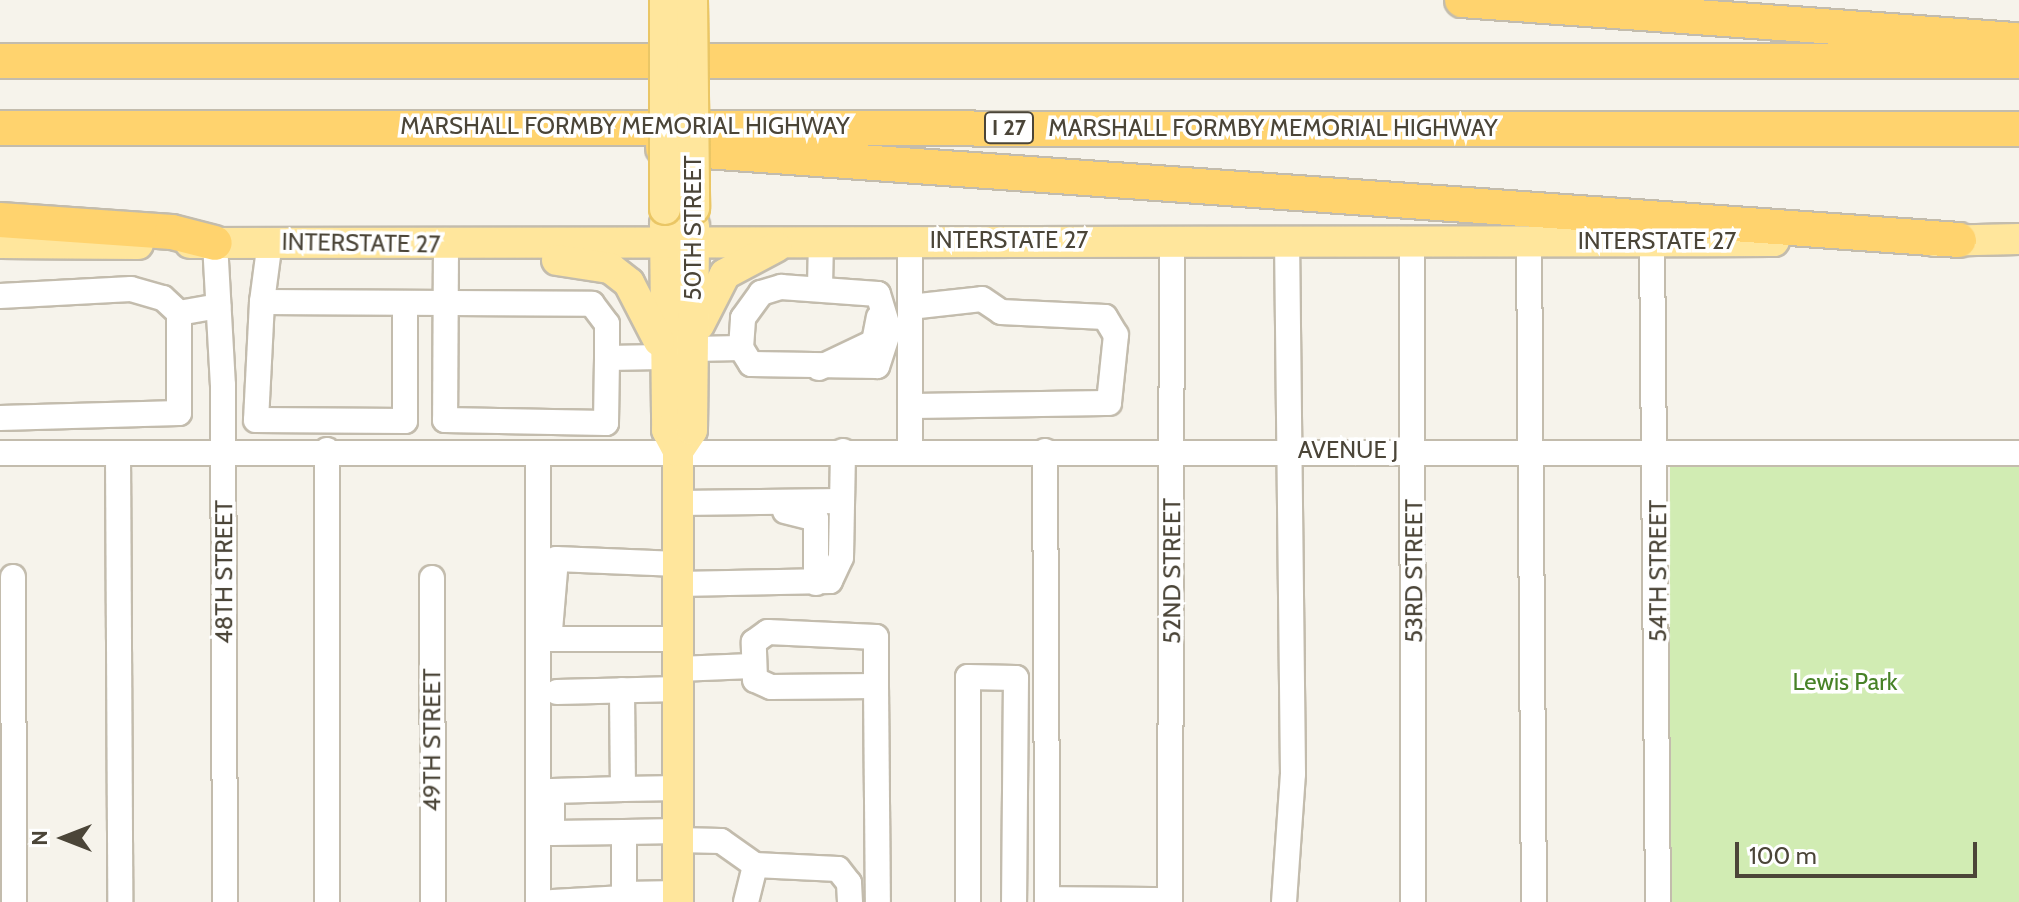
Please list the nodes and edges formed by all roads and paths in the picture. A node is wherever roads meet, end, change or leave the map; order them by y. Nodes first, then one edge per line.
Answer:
1 (665, 0) edge
2 (692, 0) edge
3 (1462, 0) edge
4 (2019, 40) edge
5 (0, 61) edge
6 (2019, 61) edge
7 (404, 125) junction
8 (0, 128) edge
9 (2019, 129) edge
10 (680, 209) junction
11 (0, 220) edge
12 (2019, 239) edge
13 (1172, 240) junction
14 (1287, 240) junction
15 (1959, 240) junction
16 (270, 241) junction
17 (910, 241) junction
18 (1412, 241) junction
19 (1529, 241) junction
20 (1652, 241) junction
21 (680, 242) junction
22 (814, 242) junction
23 (0, 243) edge
24 (215, 243) junction
25 (455, 244) junction
26 (812, 294) junction
27 (0, 296) edge
28 (262, 302) junction
29 (405, 303) junction
30 (445, 304) junction
31 (218, 306) junction
32 (910, 307) junction
33 (179, 313) junction
34 (693, 346) junction
35 (741, 348) junction
36 (221, 354) junction
37 (256, 355) junction
38 (607, 358) junction
39 (664, 370) junction
40 (817, 370) junction
41 (910, 406) junction
42 (0, 418) edge
43 (224, 419) junction
44 (256, 420) junction
45 (224, 448) junction
46 (327, 450) junction
47 (1172, 450) junction
48 (1288, 450) junction
49 (1413, 450) junction
50 (678, 451) junction
51 (843, 451) junction
52 (910, 451) junction
53 (1045, 451) junction
54 (1532, 451) junction
55 (1655, 451) junction
56 (0, 453) edge
57 (118, 453) junction
58 (2019, 453) edge
59 (538, 454) junction
60 (842, 501) junction
61 (746, 502) junction
62 (678, 503) junction
63 (678, 574) junction
64 (13, 577) dead end
65 (432, 578) dead end
66 (816, 583) junction
67 (678, 639) junction
68 (752, 666) junction
69 (678, 679) junction
70 (876, 686) junction
71 (622, 690) junction
72 (557, 692) dead end
73 (678, 788) junction
74 (623, 789) junction
75 (624, 832) junction
76 (678, 836) junction
77 (755, 865) junction
78 (624, 894) junction
79 (678, 898) edge
80 (1047, 900) edge
81 (1170, 901) edge
82 (14, 902) edge
83 (120, 902) edge
84 (225, 902) edge
85 (327, 902) edge
86 (433, 902) edge
87 (538, 902) edge
88 (553, 902) edge
89 (746, 902) edge
90 (850, 902) edge
91 (878, 902) edge
92 (968, 902) edge
93 (1014, 902) edge
94 (1284, 902) edge
95 (1413, 902) edge
96 (1534, 902) edge
97 (1658, 902) edge

1 - 10 main road, 50TH STREET, bridge
2 - 10 main road, 50TH STREET, bridge
3 - 4 highway
5 - 6 highway
7 - 8 highway, MARSHALL FORMBY MEMORIAL HIGHWAY / I 27
7 - 9 highway, MARSHALL FORMBY MEMORIAL HIGHWAY / I 27
7 - 15 highway
10 - 21 main road, 50TH STREET
11 - 24 highway
12 - 15 main road, INTERSTATE 27
13 - 14 main road, INTERSTATE 27
13 - 17 main road, INTERSTATE 27
13 - 47 street, 52ND STREET
14 - 18 main road, INTERSTATE 27
14 - 48 street
15 - 20 main road, INTERSTATE 27
16 - 24 main road, INTERSTATE 27
16 - 25 main road, INTERSTATE 27
16 - 28 street
17 - 22 main road, INTERSTATE 27
17 - 32 street
18 - 19 main road, INTERSTATE 27
18 - 49 street, 53RD STREET
19 - 20 main road, INTERSTATE 27
19 - 54 street
20 - 55 street, 54TH STREET
21 - 22 main road, INTERSTATE 27
21 - 25 main road, INTERSTATE 27
21 - 34 main road, 50TH STREET
21 - 39 main road, 50TH STREET
22 - 26 street
22 - 34 main road
23 - 24 main road, INTERSTATE 27
24 - 31 street, 48TH STREET
25 - 30 street
25 - 39 main road
26 - 35 street
26 - 40 street
26 - 40 street
27 - 33 street
28 - 29 street
28 - 37 street
29 - 30 street
29 - 44 street
30 - 38 street
30 - 38 street
31 - 33 street
31 - 36 street, 48TH STREET
32 - 41 street
32 - 41 street
33 - 42 street
34 - 35 street
34 - 50 main road, 50TH STREET
35 - 40 street
36 - 37 street
36 - 43 street, 48TH STREET
37 - 44 street
38 - 39 street
39 - 50 main road, 50TH STREET
41 - 52 street
43 - 44 street
43 - 45 street, 48TH STREET
45 - 46 street, AVENUE J
45 - 57 street, AVENUE J
45 - 84 street, 48TH STREET
46 - 59 street, AVENUE J
46 - 85 street
47 - 48 street, AVENUE J
47 - 53 street, AVENUE J
47 - 81 street, 52ND STREET
48 - 49 street, AVENUE J
48 - 94 street
49 - 54 street, AVENUE J
49 - 95 street, 53RD STREET
50 - 51 street, AVENUE J
50 - 59 street, AVENUE J
50 - 62 main road, 50TH STREET
51 - 52 street, AVENUE J
51 - 60 street
52 - 53 street, AVENUE J
53 - 80 street
54 - 55 street, AVENUE J
54 - 96 street
55 - 58 street, AVENUE J
55 - 97 street, 54TH STREET
56 - 57 street, AVENUE J
57 - 83 street
59 - 87 street
60 - 61 street
60 - 66 street
61 - 62 street
61 - 66 street
62 - 63 main road, 50TH STREET
63 - 66 street
63 - 67 main road, 50TH STREET
63 - 67 street
64 - 82 street
65 - 86 street, 49TH STREET
67 - 69 main road, 50TH STREET
68 - 69 street
68 - 70 street
68 - 70 street
69 - 71 street
69 - 73 main road, 50TH STREET
70 - 91 street
71 - 72 street
71 - 74 street
73 - 74 street
73 - 76 main road, 50TH STREET
74 - 75 street
75 - 76 street
75 - 78 street
76 - 77 street
76 - 79 main road, 50TH STREET
77 - 89 street
77 - 90 street
78 - 79 street
78 - 88 street
80 - 81 street
92 - 93 street

